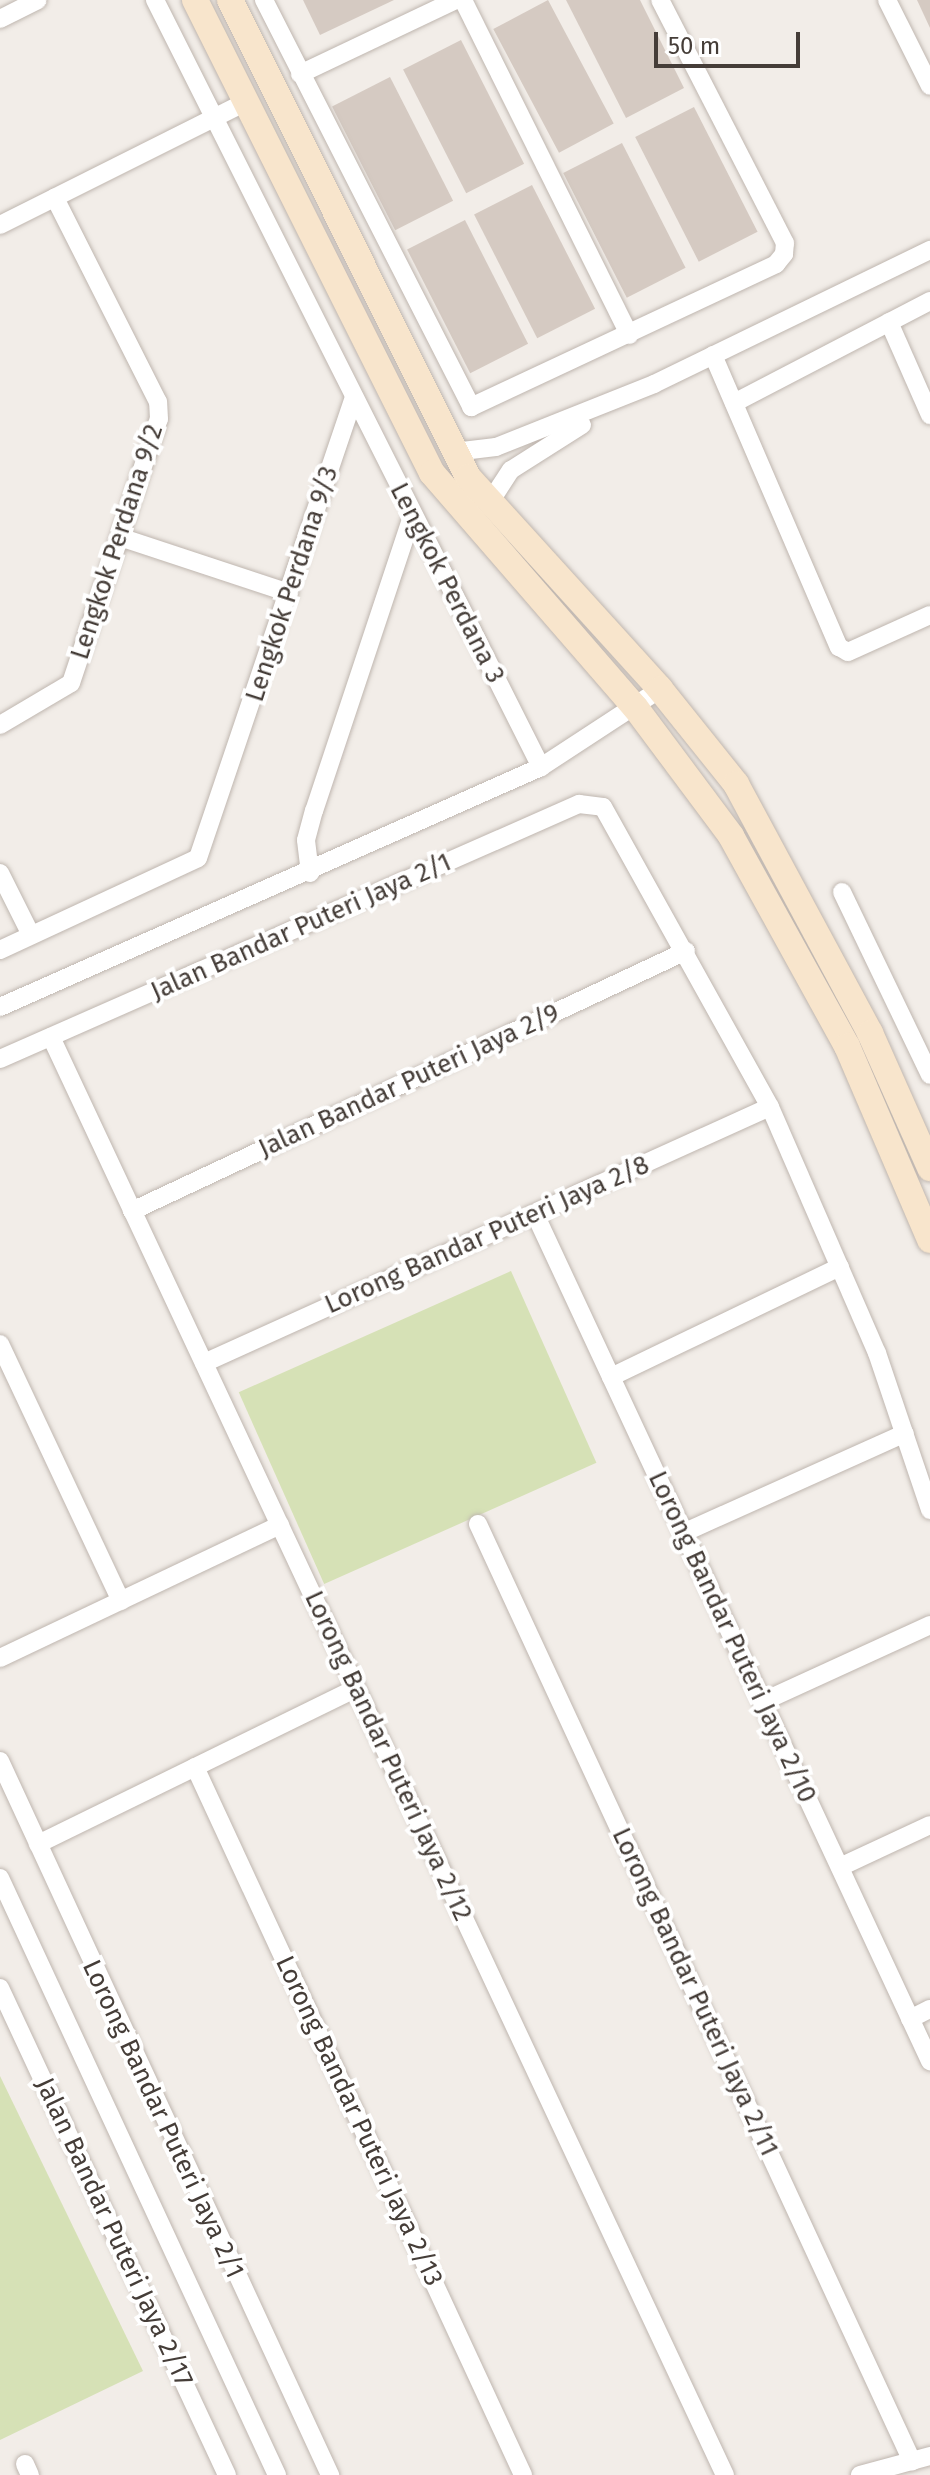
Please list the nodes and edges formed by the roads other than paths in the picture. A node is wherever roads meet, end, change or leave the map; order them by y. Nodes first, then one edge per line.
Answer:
1 (38, 0) edge
2 (155, 0) edge
3 (195, 0) edge
4 (230, 0) edge
5 (264, 0) edge
6 (456, 0) edge
7 (463, 0) edge
8 (660, 0) edge
9 (887, 0) edge
10 (0, 19) edge
11 (300, 74) junction
12 (930, 86) edge
13 (246, 102) junction
14 (215, 118) junction
15 (55, 198) junction
16 (0, 225) edge
17 (930, 250) edge
18 (930, 301) edge
19 (889, 322) junction
20 (629, 335) junction
21 (713, 355) junction
22 (654, 384) junction
23 (354, 398) junction
24 (734, 403) junction
25 (930, 415) edge
26 (454, 452) junction
27 (490, 502) junction
28 (413, 514) junction
29 (120, 537) junction
30 (289, 593) junction
31 (930, 615) edge
32 (660, 689) junction
33 (635, 707) junction
34 (0, 725) edge
35 (541, 767) junction
36 (0, 873) edge
37 (310, 873) junction
38 (842, 892) dead end
39 (31, 935) junction
40 (0, 950) edge
41 (686, 951) junction
42 (0, 1007) edge
43 (51, 1037) junction
44 (0, 1059) edge
45 (930, 1075) edge
46 (770, 1107) junction
47 (930, 1168) edge
48 (132, 1211) junction
49 (535, 1214) junction
50 (930, 1240) edge
51 (840, 1267) junction
52 (0, 1344) edge
53 (204, 1363) junction
54 (611, 1377) junction
55 (905, 1433) junction
56 (930, 1510) edge
57 (478, 1524) dead end
58 (280, 1525) junction
59 (683, 1533) junction
60 (121, 1601) junction
61 (930, 1625) edge
62 (0, 1658) edge
63 (356, 1688) junction
64 (762, 1702) junction
65 (0, 1761) edge
66 (195, 1767) junction
67 (930, 1825) edge
68 (38, 1844) junction
69 (840, 1867) junction
70 (0, 1878) edge
71 (0, 1988) edge
72 (930, 2009) edge
73 (910, 2019) junction
74 (930, 2061) edge
75 (921, 2458) edge
76 (227, 2475) edge
77 (277, 2475) edge
78 (330, 2475) edge
79 (523, 2475) edge
80 (725, 2475) edge
81 (860, 2475) edge

1 - 10 street
2 - 14 street
3 - 13 street
4 - 26 street
5 - 11 street
6 - 11 street
7 - 20 street
8 - 20 street
9 - 12 street
11 - 20 street
13 - 14 street
13 - 33 street
14 - 15 street
14 - 23 street
15 - 16 street
15 - 29 street, Lengkok Perdana 9/2
17 - 21 street
18 - 19 street
19 - 24 street
19 - 25 street
21 - 22 street
21 - 24 street
22 - 26 street
22 - 27 street
23 - 28 street, Lengkok Perdana 3
23 - 30 street, Lengkok Perdana 9/3
24 - 31 street
26 - 27 street
27 - 32 street
28 - 35 street, Lengkok Perdana 3
28 - 37 street
29 - 30 street
29 - 34 street, Lengkok Perdana 9/2
30 - 39 street, Lengkok Perdana 9/3
32 - 33 street
32 - 47 street
33 - 35 street
33 - 50 street
35 - 37 street
36 - 39 street
37 - 42 street
38 - 45 street
39 - 40 street, Lengkok Perdana 9/3
41 - 43 street, Jalan Bandar Puteri Jaya 2/1
41 - 46 street
41 - 48 street, Jalan Bandar Puteri Jaya 2/9
43 - 44 street, Jalan Bandar Puteri Jaya 2/1
43 - 48 street, Lorong Bandar Puteri Jaya 2/12
46 - 49 street, Lorong Bandar Puteri Jaya 2/8
46 - 51 street
48 - 53 street, Lorong Bandar Puteri Jaya 2/12
49 - 53 street, Lorong Bandar Puteri Jaya 2/8
49 - 54 street, Lorong Bandar Puteri Jaya 2/10
51 - 54 street
51 - 55 street
52 - 60 street
53 - 58 street, Lorong Bandar Puteri Jaya 2/12
54 - 59 street, Lorong Bandar Puteri Jaya 2/10
55 - 56 street
55 - 59 street
57 - 75 street, Lorong Bandar Puteri Jaya 2/11
58 - 60 street
58 - 63 street, Lorong Bandar Puteri Jaya 2/12
59 - 64 street, Lorong Bandar Puteri Jaya 2/10
60 - 62 street
61 - 64 street
63 - 66 street
63 - 80 street, Lorong Bandar Puteri Jaya 2/12
64 - 69 street, Lorong Bandar Puteri Jaya 2/10
65 - 68 street, Lorong Bandar Puteri Jaya 2/1
66 - 68 street
66 - 79 street, Lorong Bandar Puteri Jaya 2/13
67 - 69 street
68 - 78 street, Lorong Bandar Puteri Jaya 2/1
69 - 73 street, Lorong Bandar Puteri Jaya 2/10
70 - 77 street
71 - 76 street, Jalan Bandar Puteri Jaya 2/17
72 - 73 street
73 - 74 street, Lorong Bandar Puteri Jaya 2/10
75 - 81 street

